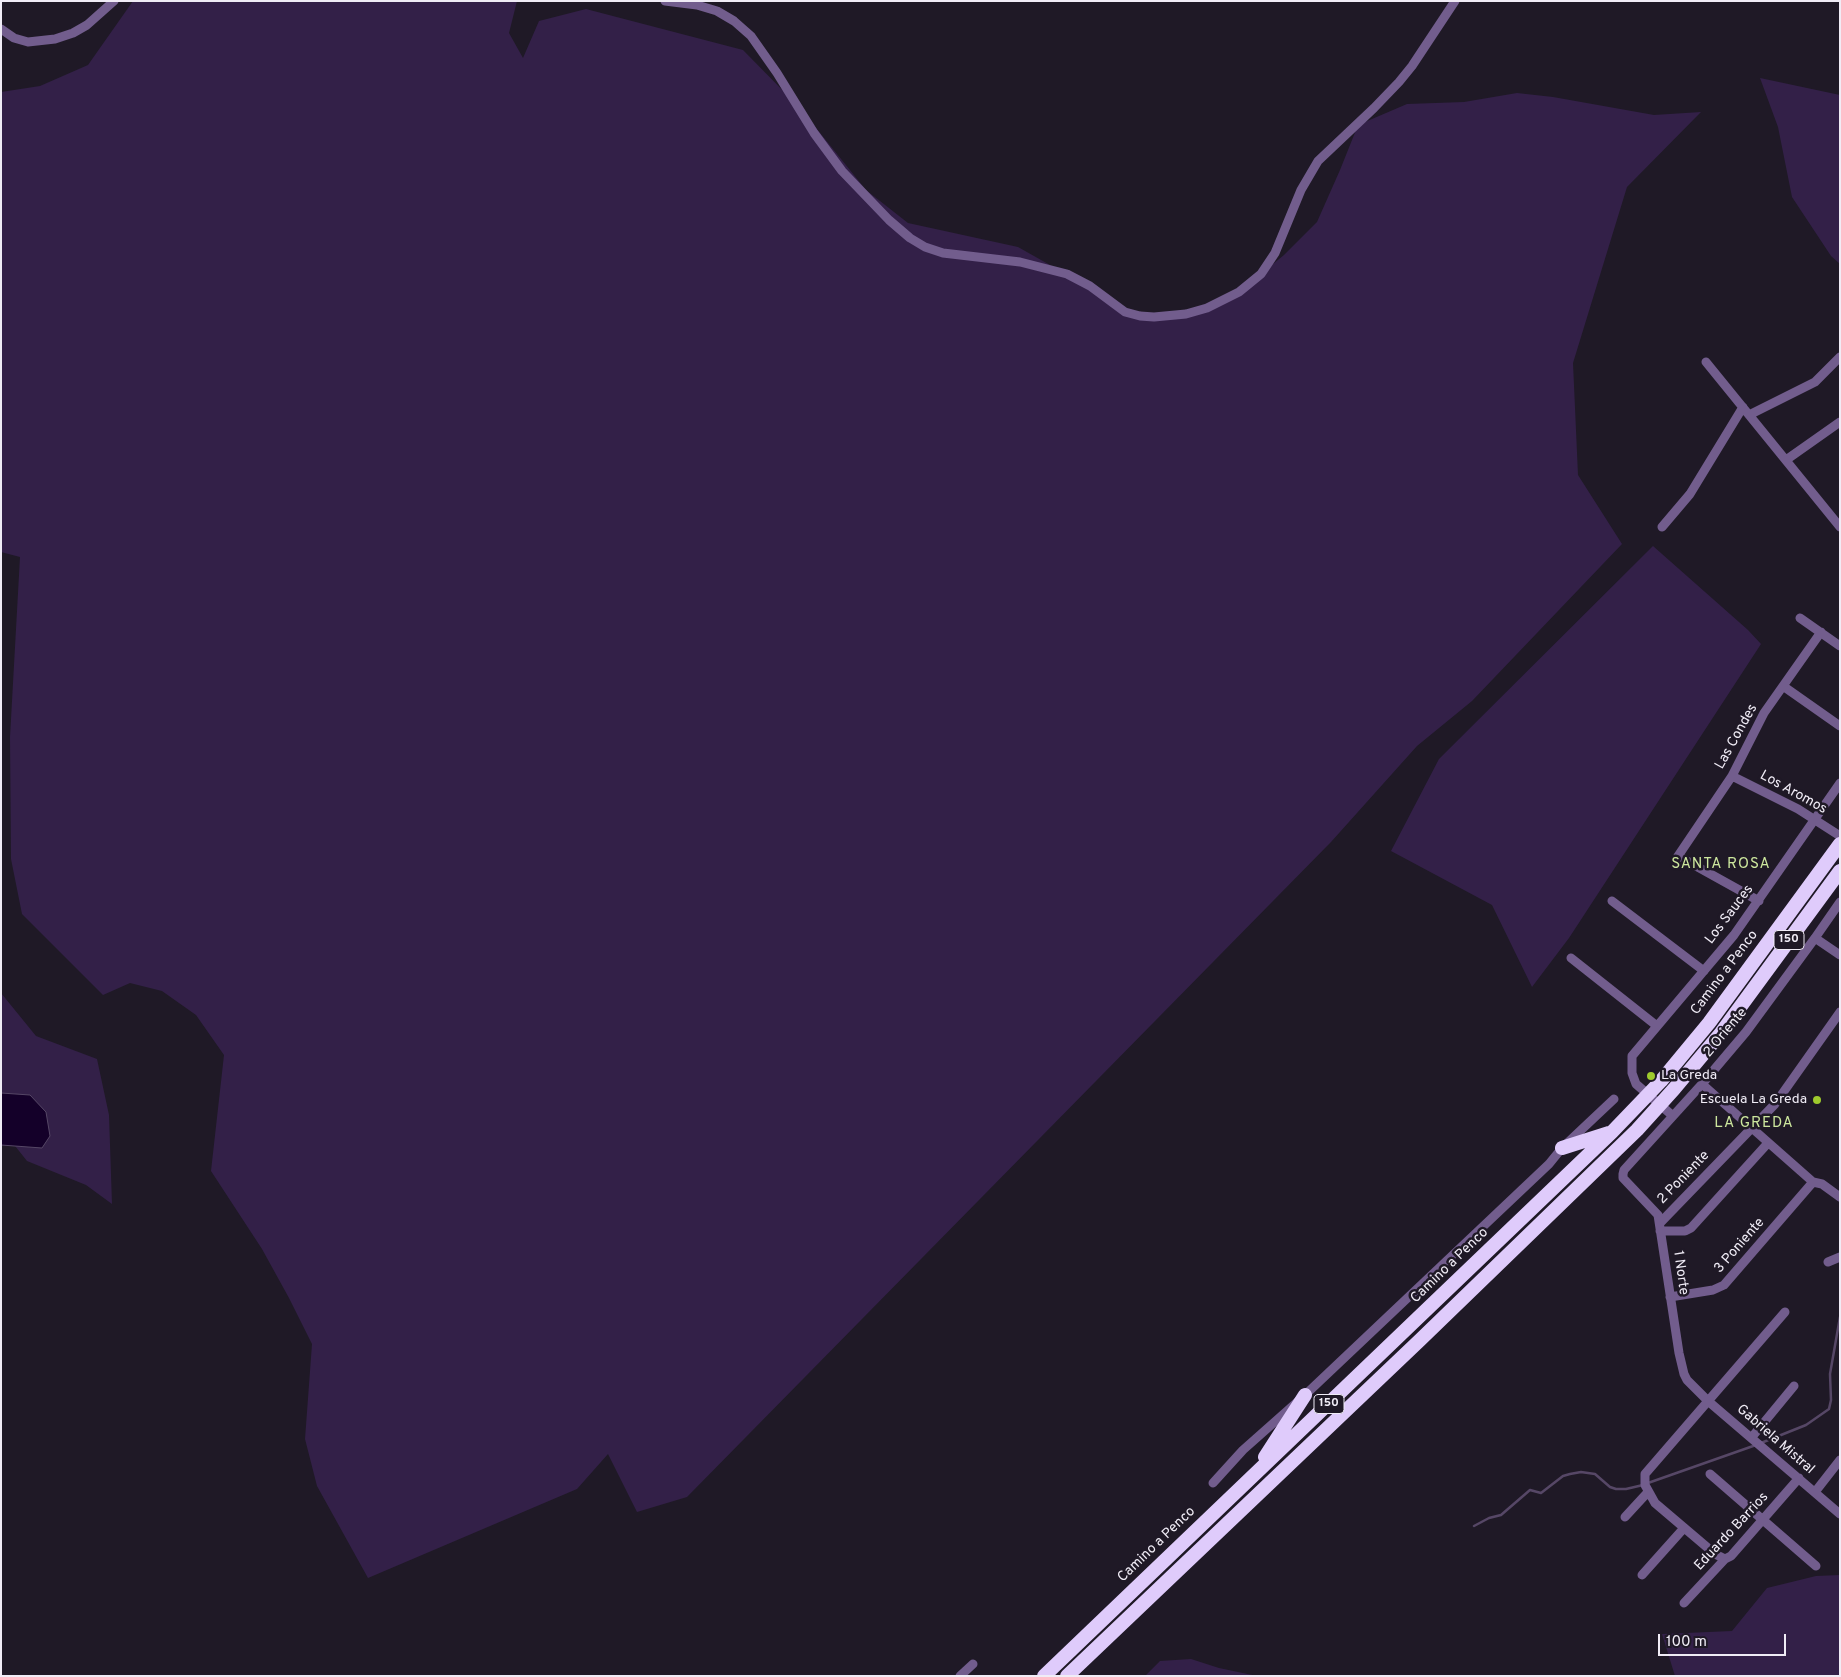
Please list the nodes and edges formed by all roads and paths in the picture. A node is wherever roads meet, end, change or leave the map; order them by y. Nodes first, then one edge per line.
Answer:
1 (114, 1) edge
2 (666, 1) edge
3 (1455, 1) edge
4 (1, 29) edge
5 (1840, 357) edge
6 (1706, 362) dead end
7 (1743, 407) junction
8 (1749, 415) junction
9 (1840, 422) edge
10 (1786, 460) junction
11 (1662, 527) dead end
12 (1840, 527) edge
13 (1800, 618) dead end
14 (1820, 632) junction
15 (1840, 646) edge
16 (1784, 686) junction
17 (1840, 726) edge
18 (1732, 776) junction
19 (1840, 783) edge
20 (1814, 819) junction
21 (1840, 836) edge
22 (1840, 844) edge
23 (1840, 870) edge
24 (1612, 901) dead end
25 (1759, 901) junction
26 (1840, 902) edge
27 (1815, 938) junction
28 (1840, 955) edge
29 (1571, 958) dead end
30 (1704, 970) junction
31 (1840, 1012) edge
32 (1657, 1026) junction
33 (1702, 1084) junction
34 (1648, 1095) junction
35 (1614, 1099) dead end
36 (1660, 1105) junction
37 (1673, 1116) junction
38 (1752, 1128) junction
39 (1612, 1132) junction
40 (1768, 1143) junction
41 (1562, 1148) junction
42 (1623, 1174) joint
43 (1814, 1182) junction
44 (1840, 1197) edge
45 (1660, 1227) junction
46 (1840, 1257) edge
47 (1828, 1262) dead end
48 (1670, 1297) junction
49 (1785, 1312) dead end
50 (1794, 1386) dead end
51 (1693, 1387) joint
52 (1305, 1395) junction
53 (1708, 1401) junction
54 (1754, 1439) junction
55 (1840, 1460) edge
56 (1710, 1474) dead end
57 (1252, 1477) junction
58 (1799, 1478) junction
59 (1213, 1483) dead end
60 (1648, 1491) junction
61 (1815, 1492) junction
62 (1840, 1514) edge
63 (1625, 1517) dead end
64 (1762, 1521) junction
65 (1684, 1528) junction
66 (1725, 1559) junction
67 (1816, 1566) dead end
68 (1642, 1575) dead end
69 (1684, 1603) dead end
70 (973, 1664) dead end
71 (960, 1676) edge
72 (1044, 1676) edge
73 (1067, 1676) edge

1 - 4 street
2 - 3 street
5 - 8 street
6 - 7 street
7 - 8 street
7 - 11 street
8 - 10 street
9 - 10 street
10 - 12 street
13 - 14 street
14 - 15 street
14 - 16 street, Las Condes
16 - 17 street
16 - 18 street, Las Condes
18 - 20 street, Los Aromos
18 - 25 street, Las Condes
19 - 20 street, Los Sauces
20 - 21 street, Los Aromos
20 - 25 street, Los Sauces
22 - 34 highway, Camino a Penco / 150
23 - 36 highway, 150
24 - 30 street
25 - 30 street, Los Sauces
26 - 27 street, 2 Oriente
27 - 28 street
27 - 33 street, 2 Oriente
29 - 32 street
30 - 32 street, Los Sauces
31 - 38 street, 2 Poniente
32 - 34 street, Los Sauces
33 - 37 street, 2 Oriente
33 - 38 street
34 - 36 street
34 - 39 highway, Camino a Penco / 150
35 - 41 street
36 - 37 street
36 - 73 highway, 150
37 - 42 street, 2 Oriente
38 - 40 street
38 - 45 street, 2 Poniente
39 - 41 highway
39 - 57 highway, Camino a Penco / 150
40 - 43 street
40 - 45 street
41 - 52 street
42 - 45 street, 1 Norte
43 - 44 street
43 - 48 street, 3 Poniente
45 - 48 street, 1 Norte
46 - 47 street
48 - 51 street, 1 Norte
49 - 53 street
50 - 54 street
51 - 53 street, Gabriela Mistral
52 - 57 highway
52 - 59 street
53 - 54 street, Gabriela Mistral
53 - 60 street
54 - 58 street, Gabriela Mistral
55 - 61 street
56 - 64 street
57 - 72 highway, Camino a Penco / 150
58 - 61 street, Gabriela Mistral
58 - 64 street, Eduardo Barrios
60 - 63 street
60 - 65 street
61 - 62 street, Gabriela Mistral
64 - 66 street, Eduardo Barrios
64 - 67 street
65 - 66 street
65 - 68 street
66 - 69 street, Eduardo Barrios
70 - 71 street

